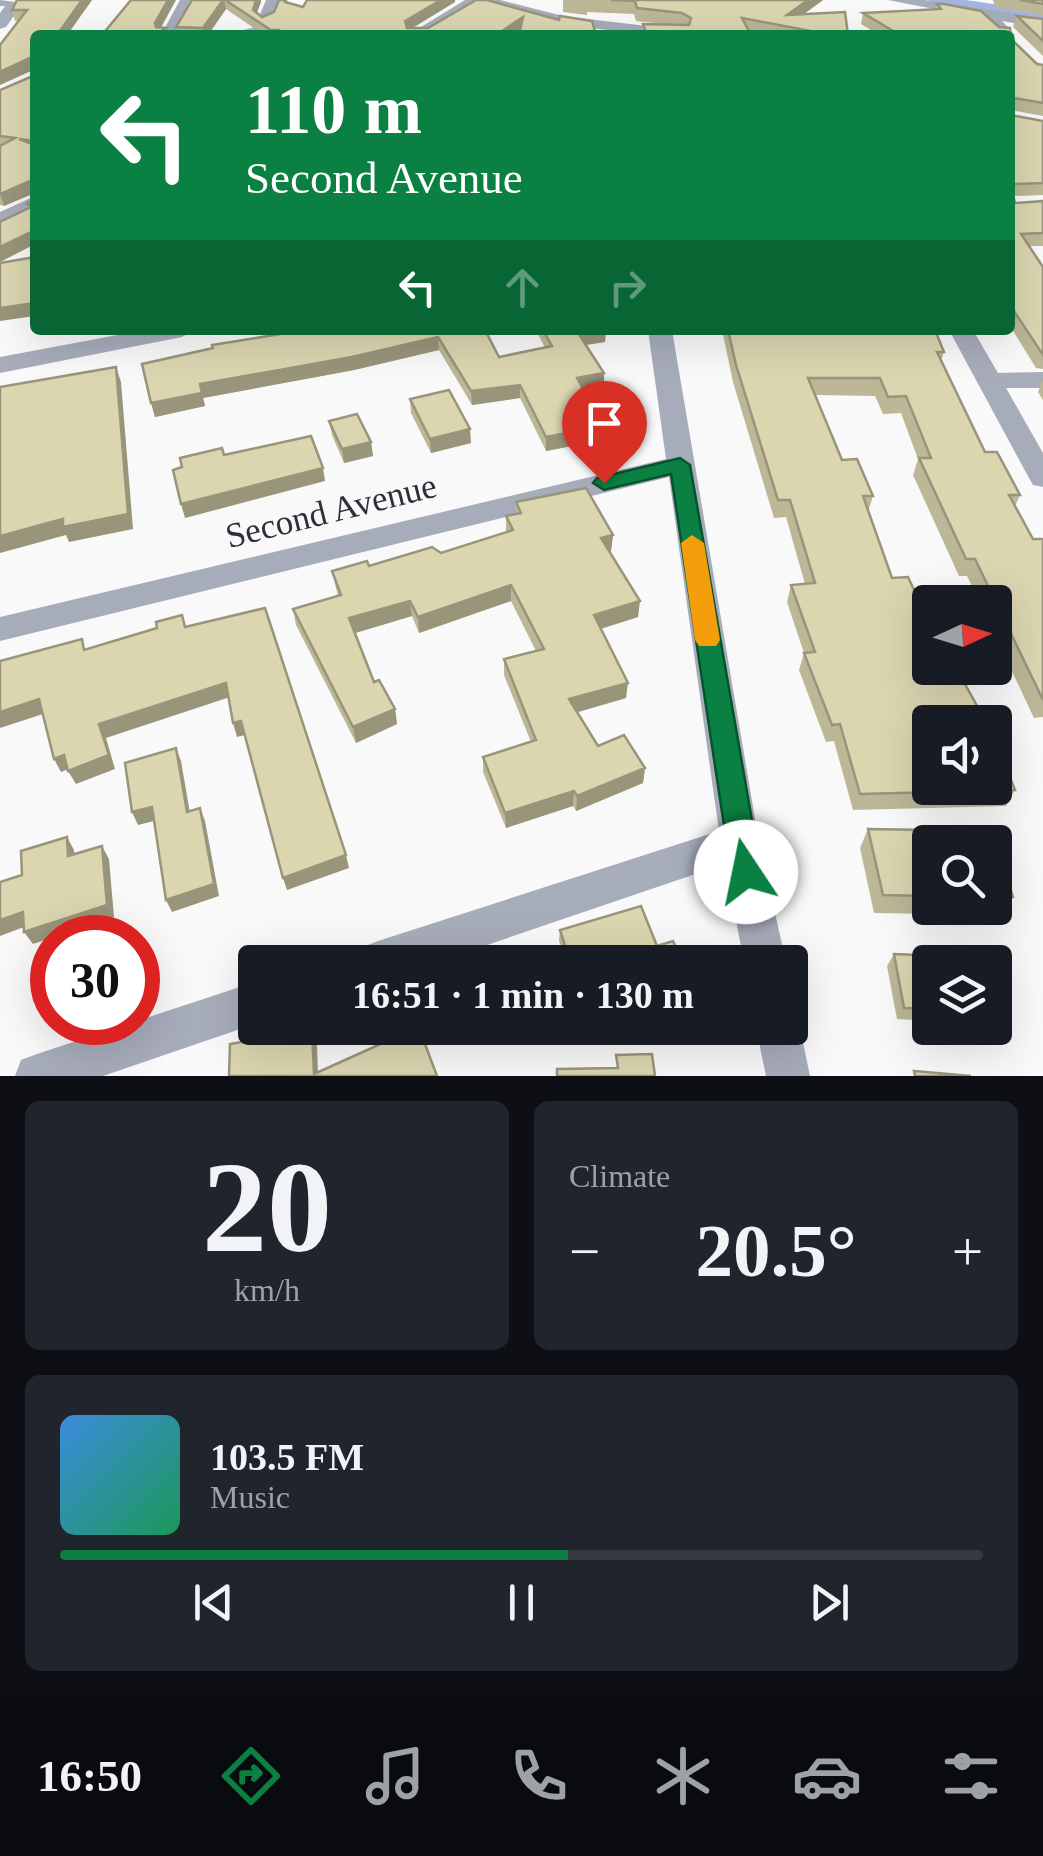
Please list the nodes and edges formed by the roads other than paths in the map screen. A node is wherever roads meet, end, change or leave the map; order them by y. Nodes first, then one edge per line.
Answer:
1 (0, 0) edge
2 (188, 0) edge
3 (274, 0) edge
4 (479, 0) edge
5 (896, 0) edge
6 (985, 14) junction
7 (266, 19) edge
8 (1043, 23) edge
9 (0, 24) edge
10 (172, 30) edge
11 (425, 30) edge
12 (611, 30) edge
13 (1002, 30) edge
14 (30, 205) edge
15 (0, 220) edge
16 (156, 335) edge
17 (661, 335) edge
18 (964, 335) edge
19 (0, 365) edge
20 (1043, 380) edge
21 (989, 381) junction
22 (680, 465) junction
23 (1043, 478) edge
24 (0, 630) edge
25 (740, 842) junction
26 (429, 945) edge
27 (761, 945) edge
28 (238, 1010) edge
29 (782, 1045) edge
30 (38, 1076) edge
31 (788, 1076) edge

1 - 9 street
2 - 10 street
3 - 7 street
4 - 11 street
4 - 12 street
5 - 6 street
6 - 8 street
6 - 13 street
14 - 15 street
16 - 19 street
17 - 22 street
18 - 21 street
20 - 21 street
21 - 23 street
22 - 24 street, Second Avenue
22 - 25 street
25 - 26 street
25 - 27 street
28 - 30 street
29 - 31 street

